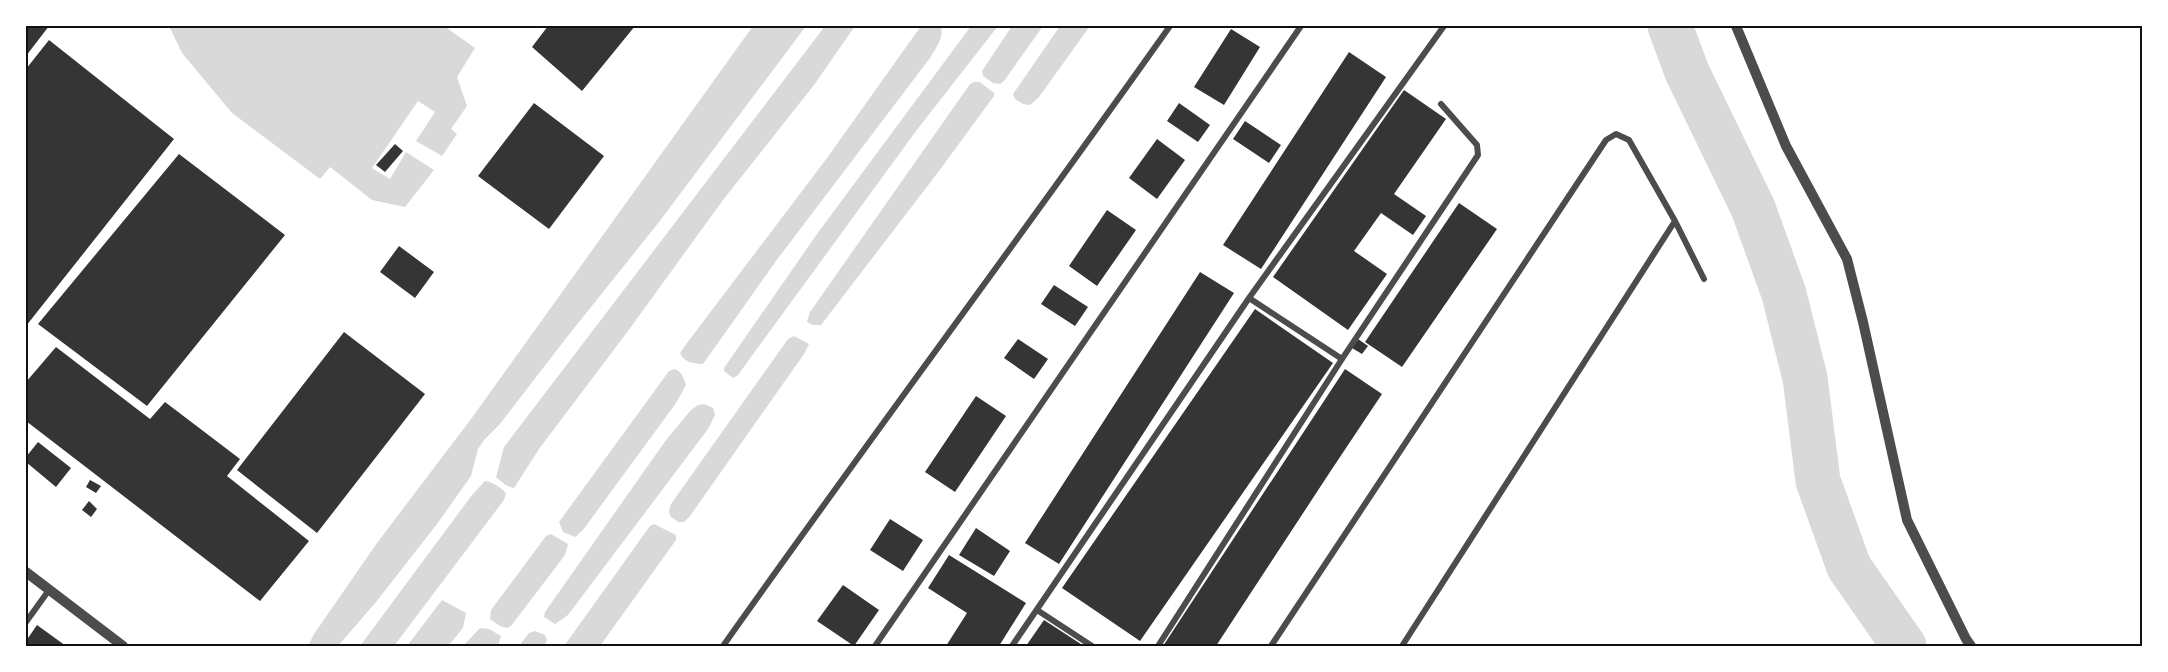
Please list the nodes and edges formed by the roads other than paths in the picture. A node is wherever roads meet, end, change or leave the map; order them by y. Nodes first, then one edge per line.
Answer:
1 (1170, 26) edge
2 (1301, 26) edge
3 (1444, 26) edge
4 (1736, 26) edge
5 (1441, 104) dead end
6 (1675, 221) junction
7 (1704, 279) dead end
8 (1249, 298) junction
9 (1342, 359) junction
10 (26, 572) edge
11 (49, 590) junction
12 (1036, 610) junction
13 (26, 621) edge
14 (123, 646) edge
15 (723, 646) edge
16 (875, 646) edge
17 (1012, 646) edge
18 (1092, 646) edge
19 (1158, 646) edge
20 (1272, 646) edge
21 (1402, 646) edge
22 (1971, 646) edge

1 - 15 street
2 - 16 street
3 - 8 street
4 - 22 street
5 - 9 street
6 - 7 street
6 - 20 street
6 - 21 street
8 - 9 street
8 - 12 street
9 - 19 street
10 - 11 street
11 - 13 street
11 - 14 street
12 - 17 street
12 - 18 street

